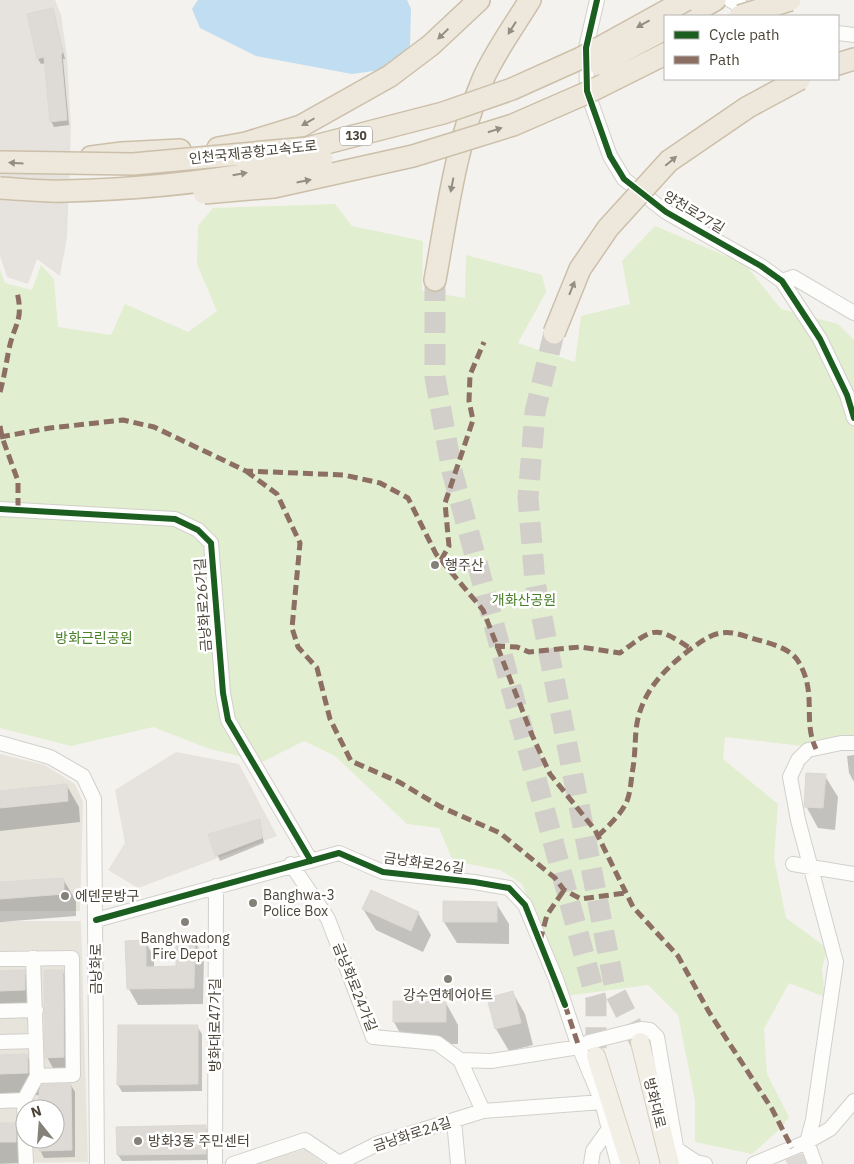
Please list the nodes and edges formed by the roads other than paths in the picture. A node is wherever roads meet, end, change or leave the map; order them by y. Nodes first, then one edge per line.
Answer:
1 (479, 0) edge
2 (530, 0) edge
3 (597, 0) edge
4 (686, 0) edge
5 (714, 0) edge
6 (730, 0) edge
7 (790, 0) edge
8 (689, 15) edge
9 (743, 15) edge
10 (757, 15) edge
11 (664, 30) edge
12 (839, 33) edge
13 (854, 35) edge
14 (664, 55) edge
15 (854, 59) edge
16 (839, 64) edge
17 (798, 80) edge
18 (0, 162) edge
19 (39, 164) junction
20 (0, 188) edge
21 (64, 191) junction
22 (435, 280) tunnel mouth
23 (782, 281) junction
24 (854, 314) edge
25 (554, 333) tunnel mouth
26 (854, 418) edge
27 (0, 509) edge
28 (0, 743) edge
29 (854, 743) edge
30 (312, 862) junction
31 (290, 864) junction
32 (793, 864) dead end
33 (810, 866) junction
34 (854, 874) edge
35 (216, 886) junction
36 (96, 920) junction
37 (33, 958) junction
38 (0, 959) edge
39 (36, 1010) junction
40 (0, 1011) edge
41 (36, 1041) junction
42 (0, 1042) edge
43 (640, 1042) tunnel mouth
44 (580, 1047) junction
45 (596, 1056) tunnel mouth
46 (460, 1060) junction
47 (37, 1076) junction
48 (25, 1099) edge
49 (15, 1100) edge
50 (0, 1101) edge
51 (854, 1101) edge
52 (602, 1102) junction
53 (483, 1111) junction
54 (454, 1120) junction
55 (608, 1130) junction
56 (807, 1142) junction
57 (25, 1149) edge
58 (673, 1156) edge
59 (339, 1163) edge
60 (26, 1164) edge
61 (97, 1164) edge
62 (215, 1164) edge
63 (233, 1164) edge
64 (458, 1164) edge
65 (591, 1164) edge
66 (618, 1164) edge
67 (630, 1164) edge
68 (679, 1164) edge
69 (705, 1164) edge
70 (754, 1164) edge
71 (814, 1164) edge

1 -> 19 highway, bridge
2 -> 22 highway
3 - 23 street, 양천로27길
4 -> 19 highway, 인천국제공항고속도로 / 130, bridge
5 - 8 highway
6 - 10 street
7 - 9 highway, bridge
21 -> 11 highway, 인천국제공항고속도로 / 130, bridge
12 - 13 street
21 -> 14 highway, bridge
15 - 16 highway
25 -> 17 highway, bridge
19 -> 18 highway, 인천국제공항고속도로 / 130, bridge
20 - 21 highway, 인천국제공항고속도로 / 130, bridge
23 - 24 street
23 - 26 street, 양천로27길
27 - 30 street, 금낭화로26가길
28 - 36 street, 금낭화로
29 - 33 street
30 - 31 street, 금낭화로26길
30 - 44 street, 금낭화로26길
31 - 35 street, 금낭화로26길
31 - 46 street, 금낭화로24가길
32 - 33 street
33 - 34 street
33 - 56 street
35 - 36 street, 금낭화로26길
35 - 62 street, 방화대로47가길
36 - 61 street, 금낭화로
37 - 38 street
37 - 39 street
37 - 47 street
39 - 40 street
39 - 41 street
41 - 42 street
41 - 47 street
43 - 58 main road, 방화대로
44 - 46 street
44 - 52 street, 금낭화로26길
44 - 58 street
45 - 67 main road
46 - 53 street
47 - 48 street
49 - 50 street
51 - 56 street
52 - 53 street
52 - 55 street, 금낭화로26길
53 - 54 street, 금낭화로24길
54 - 59 street, 금낭화로24길
54 - 64 street
55 - 65 street
55 - 66 street, 금낭화로26길
56 - 70 street
56 - 71 street
57 - 60 street
58 - 68 street
58 - 69 street
59 - 63 street, 금낭화로24길

